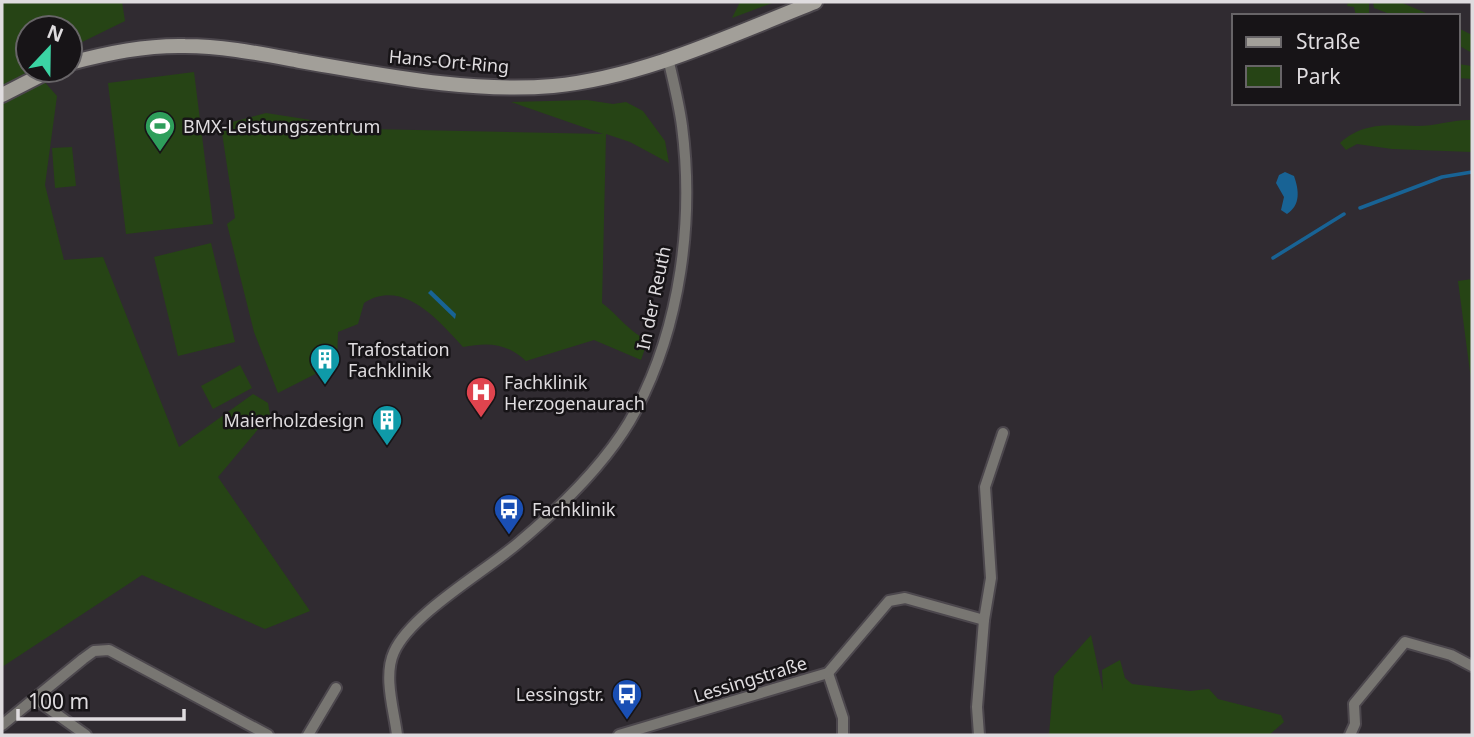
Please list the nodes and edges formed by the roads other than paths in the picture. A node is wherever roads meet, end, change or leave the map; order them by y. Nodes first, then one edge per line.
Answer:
1 (815, 2) edge
2 (668, 58) junction
3 (84, 59) edge
4 (24, 84) edge
5 (2, 95) edge
6 (1003, 433) dead end
7 (984, 620) junction
8 (1472, 666) edge
9 (828, 673) junction
10 (336, 688) dead end
11 (34, 698) junction
12 (2, 726) edge
13 (86, 735) edge
14 (268, 735) edge
15 (308, 735) edge
16 (397, 735) edge
17 (619, 735) edge
18 (844, 735) edge
19 (979, 735) edge
20 (1350, 735) edge

1 - 2 main road, Hans-Ort-Ring
2 - 3 main road, Hans-Ort-Ring
2 - 16 street, In der Reuth
4 - 5 main road
6 - 7 street
7 - 9 street, Lessingstraße
7 - 19 street
8 - 20 street
9 - 17 street, Lessingstraße
9 - 18 street
10 - 15 street
11 - 12 street
11 - 13 street
11 - 14 street

